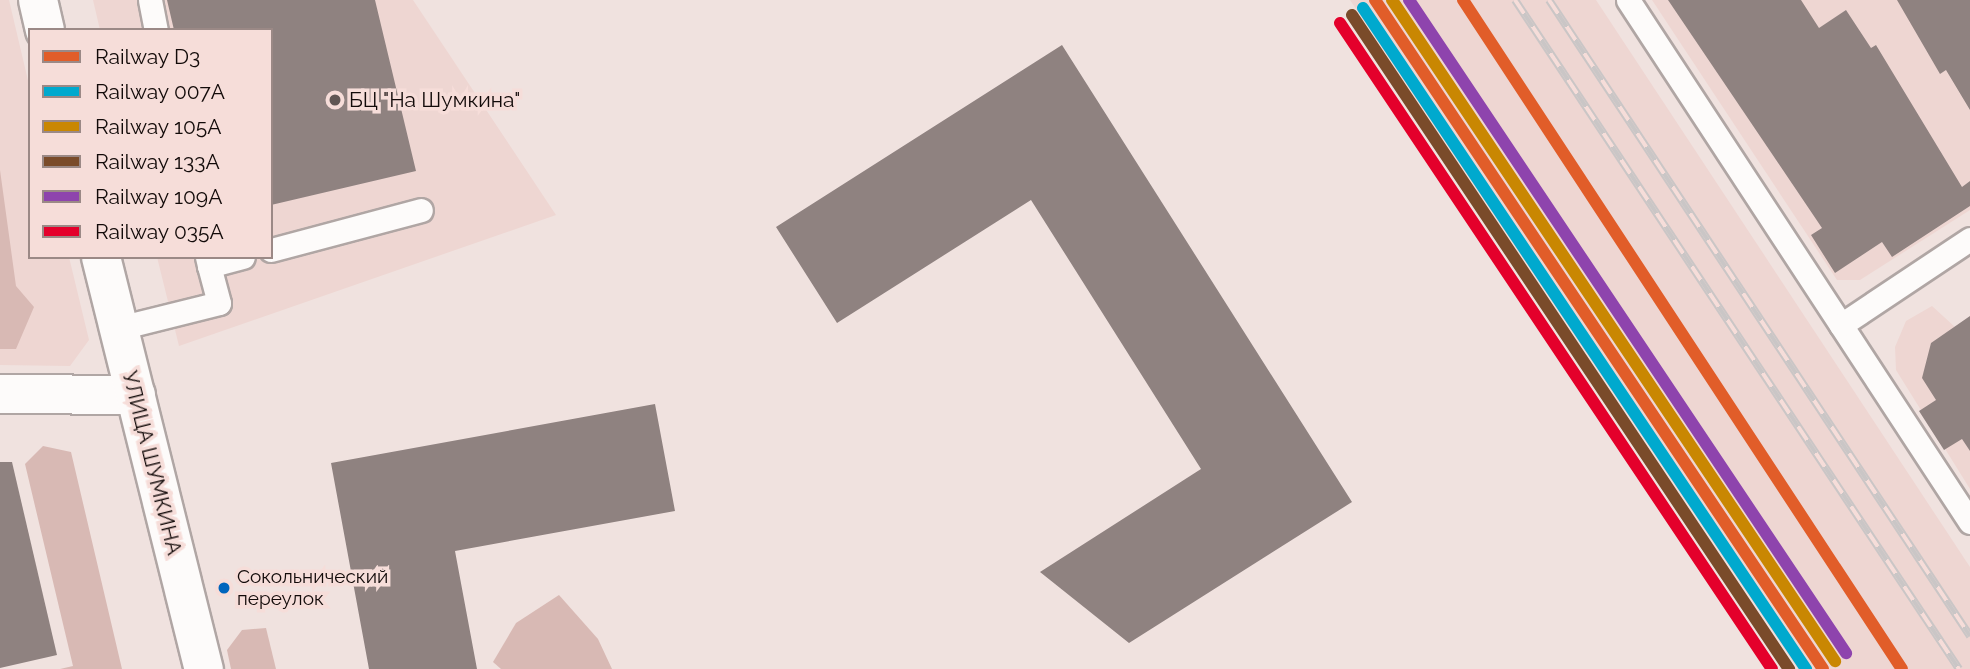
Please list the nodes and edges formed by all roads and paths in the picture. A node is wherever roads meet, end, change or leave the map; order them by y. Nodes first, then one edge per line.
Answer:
1 (38, 0) edge
2 (150, 0) edge
3 (1628, 0) edge
4 (45, 28) edge
5 (156, 28) edge
6 (421, 210) dead end
7 (1970, 239) edge
8 (273, 249) edge
9 (102, 259) edge
10 (229, 259) edge
11 (208, 262) edge
12 (1841, 325) junction
13 (119, 328) junction
14 (0, 394) edge
15 (136, 396) junction
16 (1970, 522) edge
17 (204, 669) edge

1 - 4 street
2 - 5 lane
3 - 12 lane
6 - 8 lane
7 - 12 lane
9 - 13 street, УЛИЦА ШУМКИНА
10 - 11 lane
11 - 13 lane
12 - 16 lane
13 - 15 street, УЛИЦА ШУМКИНА
14 - 15 street
15 - 17 street, УЛИЦА ШУМКИНА

